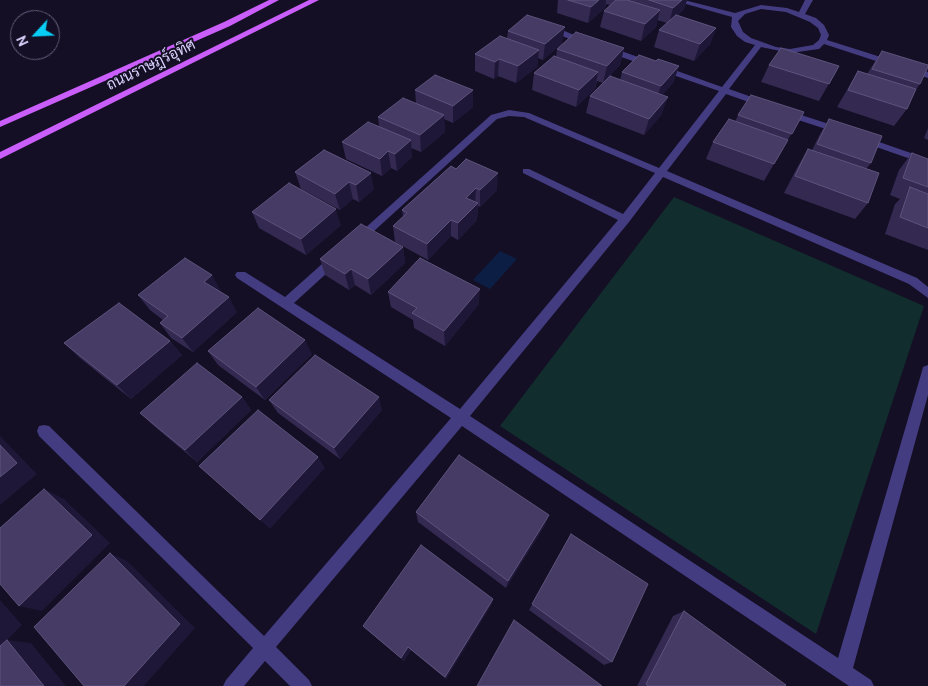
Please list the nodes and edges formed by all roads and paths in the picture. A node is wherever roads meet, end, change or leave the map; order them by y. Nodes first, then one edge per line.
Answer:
1 (275, 0) edge
2 (315, 0) edge
3 (676, 0) edge
4 (809, 0) edge
5 (773, 4) edge
6 (801, 14) junction
7 (736, 16) junction
8 (556, 31) edge
9 (823, 42) junction
10 (759, 45) junction
11 (928, 76) edge
12 (724, 91) junction
13 (770, 107) edge
14 (780, 110) edge
15 (0, 124) edge
16 (0, 156) edge
17 (928, 162) edge
18 (526, 171) dead end
19 (661, 172) junction
20 (625, 219) junction
21 (241, 275) dead end
22 (928, 293) edge
23 (285, 304) junction
24 (928, 371) edge
25 (461, 417) junction
26 (44, 432) dead end
27 (264, 646) junction
28 (844, 672) junction
29 (232, 686) edge
30 (303, 686) edge
31 (864, 686) edge

1 - 15 main road, ถนนราษฎร์อุทิศ
2 - 16 main road, ถนนราษฎร์อุทิศ
3 - 7 street
4 - 6 street
5 - 6 street
5 - 7 street
6 - 9 street
7 - 10 street
8 - 12 street
9 - 10 street
9 - 11 street
10 - 12 street
12 - 13 street
12 - 19 street
14 - 17 street
18 - 20 street
19 - 20 street
19 - 22 street
19 - 23 street
20 - 25 street
21 - 23 street
23 - 25 street
24 - 28 street
25 - 27 street
25 - 28 street
26 - 27 street
27 - 29 street
27 - 30 street
28 - 31 street

